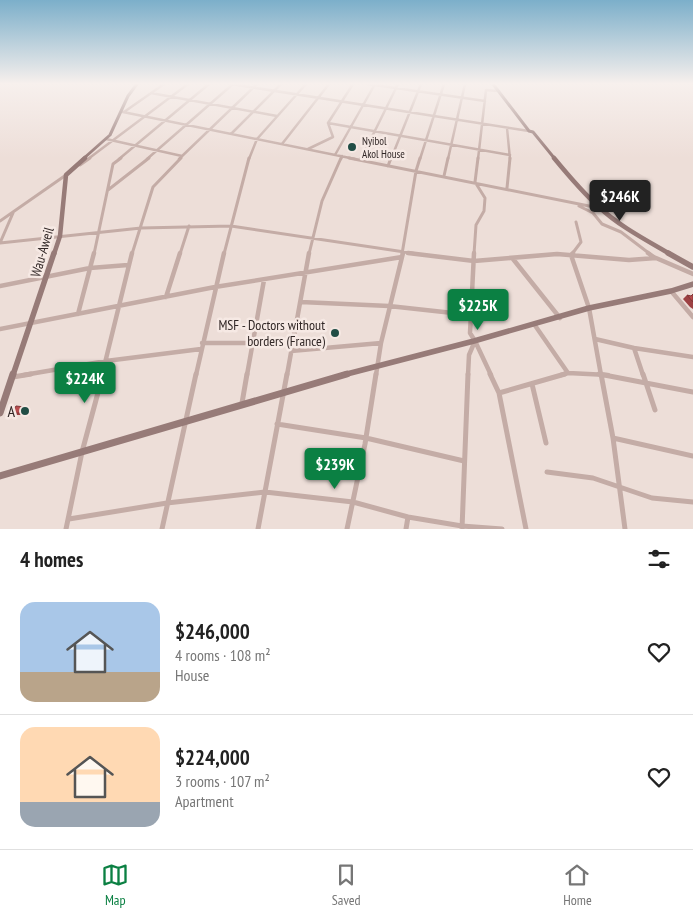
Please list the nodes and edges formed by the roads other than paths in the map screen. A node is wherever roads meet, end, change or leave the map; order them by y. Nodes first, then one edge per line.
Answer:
1 (386, 108) edge
2 (125, 109) edge
3 (129, 109) edge
4 (155, 109) edge
5 (179, 109) edge
6 (205, 109) edge
7 (233, 109) edge
8 (239, 109) edge
9 (256, 109) edge
10 (285, 109) edge
11 (310, 109) edge
12 (338, 109) edge
13 (361, 109) edge
14 (390, 109) edge
15 (410, 109) edge
16 (435, 109) edge
17 (460, 109) edge
18 (484, 109) edge
19 (513, 109) edge
20 (254, 111) junction
21 (409, 112) junction
22 (123, 113) junction
23 (278, 116) junction
24 (433, 116) junction
25 (144, 117) junction
26 (457, 120) junction
27 (164, 121) junction
28 (328, 123) junction
29 (483, 124) junction
30 (186, 125) junction
31 (350, 127) junction
32 (507, 128) junction
33 (209, 130) junction
34 (373, 131) junction
35 (529, 131) junction
36 (231, 134) junction
37 (399, 136) junction
38 (106, 139) junction
39 (257, 139) junction
40 (114, 140) junction
41 (425, 141) junction
42 (282, 144) junction
43 (135, 145) junction
44 (451, 146) junction
45 (308, 149) junction
46 (158, 150) junction
47 (479, 150) junction
48 (335, 155) junction
49 (510, 155) junction
50 (182, 156) junction
51 (342, 156) junction
52 (360, 160) junction
53 (388, 166) junction
54 (416, 171) junction
55 (66, 175) junction
56 (444, 176) junction
57 (475, 182) junction
58 (507, 188) junction
59 (108, 190) junction
60 (575, 204) junction
61 (600, 208) junction
62 (13, 212) junction
63 (0, 221) edge
64 (576, 222) dead end
65 (189, 226) junction
66 (231, 226) junction
67 (141, 228) junction
68 (100, 232) junction
69 (60, 236) junction
70 (314, 238) junction
71 (0, 243) edge
72 (402, 254) junction
73 (571, 255) junction
74 (656, 258) junction
75 (513, 259) junction
76 (474, 261) junction
77 (128, 266) junction
78 (693, 267) edge
79 (90, 268) junction
80 (304, 272) junction
81 (693, 274) edge
82 (47, 276) junction
83 (264, 280) junction
84 (693, 284) edge
85 (0, 286) edge
86 (215, 288) junction
87 (671, 291) junction
88 (166, 297) junction
89 (302, 302) junction
90 (120, 306) junction
91 (389, 306) junction
92 (590, 308) junction
93 (78, 314) junction
94 (471, 315) junction
95 (693, 317) edge
96 (560, 318) junction
97 (31, 323) junction
98 (534, 324) junction
99 (0, 329) edge
100 (595, 339) junction
101 (475, 341) junction
102 (253, 343) junction
103 (293, 343) junction
104 (381, 343) junction
105 (202, 346) junction
106 (634, 348) junction
107 (291, 351) junction
108 (693, 357) edge
109 (106, 361) junction
110 (377, 365) junction
111 (568, 373) junction
112 (602, 374) junction
113 (12, 377) junction
114 (646, 383) junction
115 (532, 384) junction
116 (283, 391) junction
117 (693, 392) edge
118 (499, 393) junction
119 (2, 400) edge
120 (242, 403) junction
121 (655, 410) dead end
122 (0, 413) edge
123 (185, 422) junction
124 (277, 424) junction
125 (366, 438) junction
126 (613, 438) junction
127 (546, 443) dead end
128 (82, 452) junction
129 (693, 456) edge
130 (464, 461) junction
131 (547, 472) dead end
132 (0, 476) edge
133 (620, 488) junction
134 (264, 492) junction
135 (353, 502) junction
136 (693, 502) edge
137 (168, 503) junction
138 (408, 516) junction
139 (69, 519) junction
140 (462, 528) edge
141 (66, 529) edge
142 (162, 529) edge
143 (258, 529) edge
144 (347, 529) edge
145 (406, 529) edge
146 (502, 529) edge
147 (526, 529) edge
148 (625, 529) edge

1 - 34 street
2 - 22 street
3 - 22 street
4 - 25 street
5 - 27 street
6 - 30 street
7 - 33 street
8 - 20 street
9 - 20 street
10 - 23 street
11 - 42 street
12 - 28 street
13 - 31 street
14 - 21 street
15 - 21 street
16 - 24 street
17 - 26 street
18 - 29 street
19 - 35 street
20 - 23 street
20 - 36 street
21 - 24 street
21 - 37 street
22 - 25 street
22 - 38 street
23 - 39 street
24 - 26 street
24 - 41 street
25 - 27 street
25 - 40 street
26 - 29 street
26 - 44 street
27 - 30 street
27 - 43 street
28 - 31 street
28 - 45 street
29 - 32 street
29 - 47 street
30 - 33 street
30 - 46 street
31 - 34 street
31 - 48 street
32 - 35 street
32 - 49 street
33 - 36 street
33 - 50 street
34 - 37 street
34 - 52 street
35 - 61 street
36 - 39 street
37 - 41 street
37 - 53 street
38 - 40 street
38 - 55 street
39 - 42 street
39 - 66 street
40 - 43 street
40 - 55 street
41 - 44 street
41 - 54 street
42 - 45 street
43 - 46 street
43 - 59 street
44 - 47 street
44 - 56 street
45 - 48 street
46 - 50 street
46 - 59 street
47 - 49 street
47 - 57 street
48 - 51 street
49 - 58 street
50 - 67 street
51 - 52 street
51 - 70 street
52 - 53 street
53 - 54 street
54 - 56 street
54 - 72 street
55 - 62 street
55 - 69 street, Wau-Aweil
56 - 57 street
57 - 58 street
57 - 76 street
58 - 60 street
59 - 68 street
60 - 61 street
60 - 74 street
61 - 78 street
62 - 63 street
62 - 71 street
64 - 73 street
65 - 66 street
65 - 67 street
65 - 88 street
66 - 70 street
66 - 86 street
67 - 68 street
67 - 77 street
68 - 69 street
68 - 79 street
69 - 71 street
69 - 82 street, Wau-Aweil
70 - 72 street
70 - 80 street
72 - 76 street
72 - 80 street
72 - 91 street
73 - 74 street
73 - 75 street
73 - 92 street
74 - 81 street
75 - 76 street
75 - 96 street
76 - 94 street
77 - 79 street
77 - 90 street
79 - 82 street
79 - 93 street
80 - 83 street
80 - 89 street
82 - 85 street
82 - 97 street, Wau-Aweil
83 - 86 street
83 - 102 street
84 - 87 street
86 - 88 street
86 - 105 street
87 - 92 street
87 - 95 street
88 - 90 street
89 - 91 street
89 - 103 street
90 - 93 street
90 - 109 street
91 - 94 street
91 - 104 street
92 - 96 street
92 - 100 street
93 - 97 street
94 - 101 street
96 - 98 street
97 - 99 street
97 - 113 street, Wau-Aweil
98 - 101 street
98 - 111 street
100 - 106 street
100 - 112 street
101 - 110 street
101 - 118 street
101 - 130 street
102 - 103 street
102 - 105 street
102 - 120 street
103 - 107 street
104 - 107 street
104 - 110 street
105 - 109 street
105 - 123 street
106 - 108 street
106 - 114 street
107 - 116 street
109 - 113 street
109 - 128 street
110 - 116 street
110 - 125 street
111 - 112 street
111 - 115 street
112 - 114 street
112 - 126 street
113 - 119 street, Wau-Aweil
114 - 117 street
114 - 121 street
115 - 118 street
115 - 127 street
116 - 120 street
116 - 124 street
118 - 147 street
119 - 122 street, Wau-Aweil
120 - 123 street
123 - 128 street
123 - 137 street
124 - 125 street
124 - 134 street
125 - 130 street
125 - 135 street
126 - 129 street
126 - 133 street
128 - 132 street
128 - 139 street
130 - 140 street
131 - 133 street
133 - 136 street
133 - 148 street
134 - 135 street
134 - 137 street
134 - 143 street
135 - 138 street
135 - 144 street
137 - 139 street
137 - 142 street
138 - 140 street
138 - 145 street
139 - 141 street
140 - 146 street

